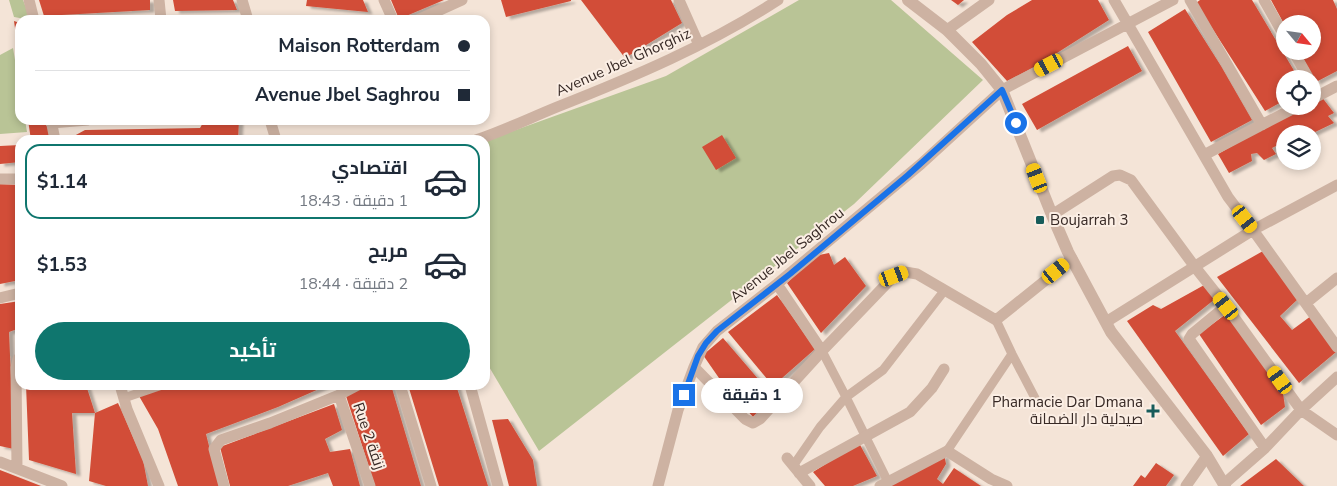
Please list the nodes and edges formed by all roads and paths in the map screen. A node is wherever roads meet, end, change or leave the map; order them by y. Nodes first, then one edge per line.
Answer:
1 (29, 0) edge
2 (159, 0) edge
3 (242, 0) edge
4 (384, 0) edge
5 (679, 0) edge
6 (778, 0) edge
7 (908, 0) edge
8 (990, 0) edge
9 (1114, 0) edge
10 (1173, 0) edge
11 (1190, 0) edge
12 (1264, 0) edge
13 (456, 1) edge
14 (33, 15) edge
15 (160, 15) edge
16 (246, 15) edge
17 (391, 15) edge
18 (428, 15) edge
19 (1276, 21) edge
20 (1129, 24) junction
21 (947, 30) junction
22 (699, 45) junction
23 (1337, 86) edge
24 (1002, 90) junction
25 (1321, 94) edge
26 (1281, 115) edge
27 (1262, 125) junction
28 (488, 135) edge
29 (1204, 155) junction
30 (0, 179) edge
31 (15, 179) edge
32 (1337, 185) edge
33 (1052, 215) junction
34 (1253, 230) junction
35 (1072, 259) junction
36 (1195, 267) junction
37 (1337, 278) edge
38 (777, 284) junction
39 (944, 291) junction
40 (15, 295) edge
41 (0, 298) edge
42 (1306, 303) junction
43 (1226, 306) junction
44 (996, 320) junction
45 (1106, 322) junction
46 (1337, 347) edge
47 (822, 352) junction
48 (1012, 354) junction
49 (694, 367) junction
50 (944, 369) dead end
51 (1337, 377) edge
52 (16, 390) edge
53 (122, 390) edge
54 (147, 390) edge
55 (348, 390) edge
56 (402, 390) edge
57 (471, 390) edge
58 (339, 395) junction
59 (846, 396) junction
60 (124, 398) junction
61 (1035, 398) dead end
62 (1301, 410) junction
63 (1337, 435) edge
64 (865, 436) junction
65 (1265, 448) junction
66 (947, 451) junction
67 (1207, 456) junction
68 (0, 462) edge
69 (793, 466) junction
70 (17, 468) junction
71 (989, 482) edge
72 (884, 484) edge
73 (1224, 485) edge
74 (61, 486) edge
75 (158, 486) edge
76 (224, 486) edge
77 (370, 486) edge
78 (432, 486) edge
79 (498, 486) edge
80 (658, 486) edge
81 (810, 486) edge
82 (1007, 486) edge
83 (1186, 486) edge

1 - 14 street
2 - 15 street
3 - 16 street
4 - 17 street
5 - 22 street
6 - 22 street, Avenue Jbel Ghorghiz
7 - 21 street
8 - 21 street
9 - 20 street
10 - 20 street, Avenue Jbel Saghrou
11 - 27 street
12 - 19 street
13 - 18 street
20 - 24 street, Avenue Jbel Saghrou
20 - 29 street
21 - 24 street
22 - 28 street, Avenue Jbel Ghorghiz
23 - 25 street
24 - 33 street
24 - 38 street, Avenue Jbel Saghrou
26 - 27 street
27 - 29 street
29 - 34 street
30 - 31 street
32 - 34 street
33 - 35 street
33 - 36 street
34 - 36 street
34 - 42 street
35 - 44 street
35 - 45 street
36 - 43 street
36 - 45 street
37 - 42 street
38 - 47 street
38 - 49 street, Avenue Jbel Saghrou
39 - 44 street
39 - 47 street
39 - 59 street
40 - 41 street
42 - 46 street
43 - 62 street
43 - 65 street
44 - 48 street
45 - 67 street
47 - 49 street
47 - 59 street
48 - 61 street
48 - 66 street
49 - 80 street, Avenue Jbel Saghrou
50 - 64 street
51 - 62 street
52 - 70 street
53 - 60 street
54 - 60 street
55 - 58 street
56 - 78 street
57 - 79 street
58 - 76 street
58 - 77 street, Rue 2 زنقة
59 - 64 street
59 - 69 street
60 - 75 street
62 - 63 street
62 - 65 street
64 - 69 street
64 - 72 street
65 - 73 street
66 - 71 street
66 - 72 street
67 - 73 street
67 - 83 street
68 - 70 street
69 - 81 street
70 - 74 street
71 - 82 street

